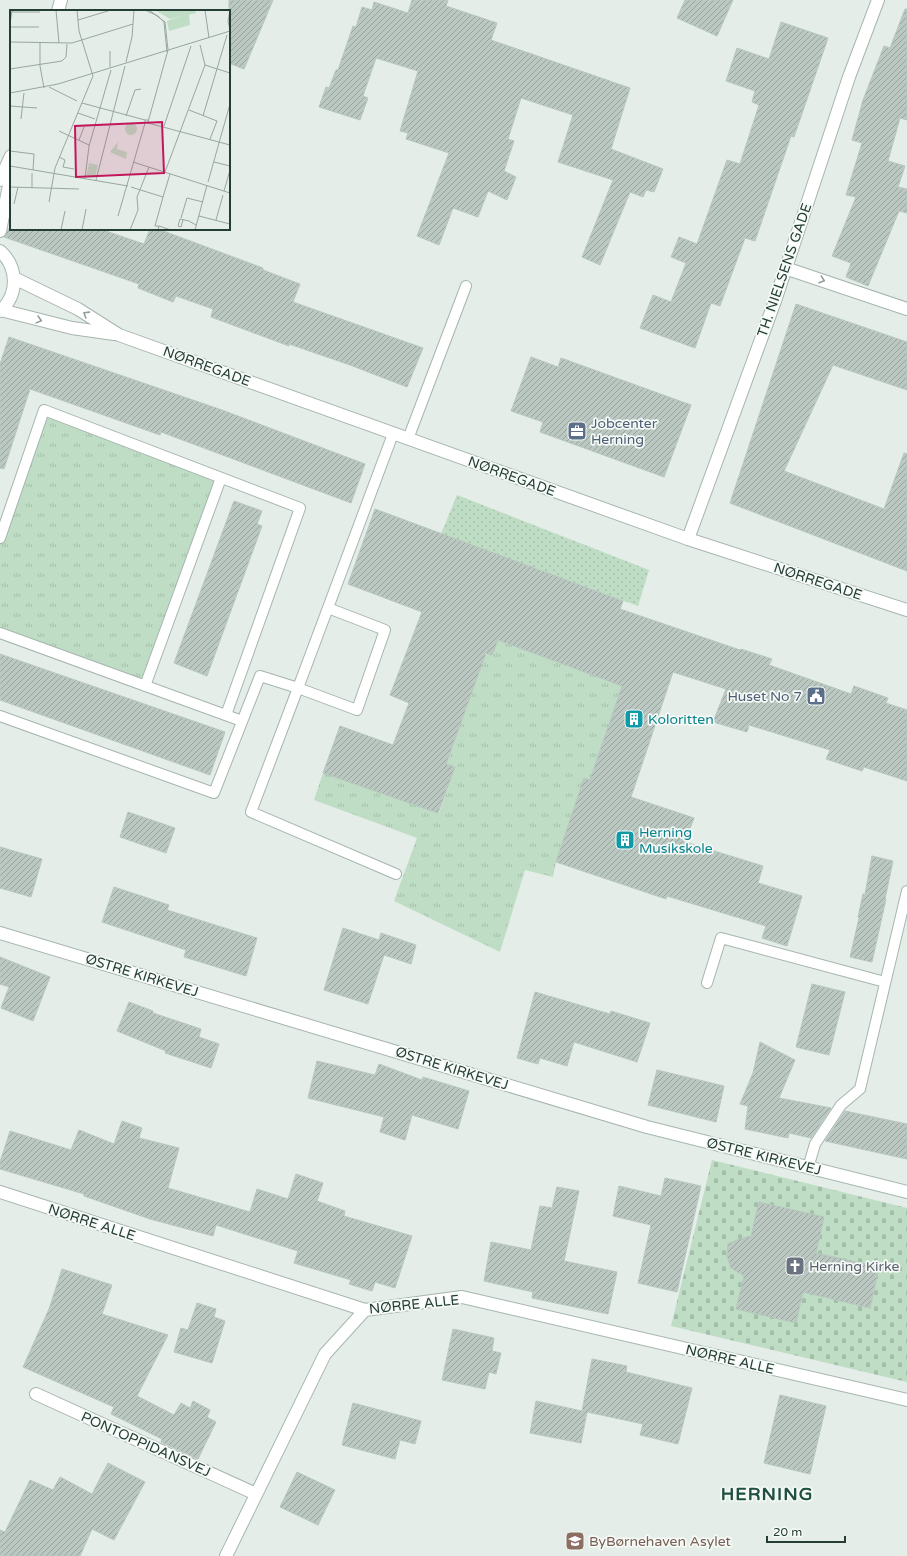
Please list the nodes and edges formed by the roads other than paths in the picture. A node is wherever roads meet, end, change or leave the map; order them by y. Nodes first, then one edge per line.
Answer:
1 (61, 0) edge
2 (878, 0) edge
3 (58, 10) edge
4 (10, 158) edge
5 (0, 180) edge
6 (10, 180) edge
7 (0, 231) edge
8 (0, 251) edge
9 (786, 268) junction
10 (14, 278) junction
11 (466, 286) dead end
12 (907, 309) edge
13 (1, 310) edge
14 (119, 334) junction
15 (393, 434) junction
16 (408, 439) junction
17 (221, 478) junction
18 (0, 538) edge
19 (688, 539) junction
20 (328, 608) junction
21 (907, 610) edge
22 (0, 633) edge
23 (145, 686) junction
24 (298, 688) junction
25 (226, 715) junction
26 (0, 716) edge
27 (242, 721) junction
28 (396, 874) dead end
29 (907, 890) edge
30 (0, 933) edge
31 (885, 982) junction
32 (707, 983) dead end
33 (808, 1168) junction
34 (0, 1192) edge
35 (907, 1192) edge
36 (364, 1310) junction
37 (36, 1394) dead end
38 (907, 1400) edge
39 (256, 1494) junction
40 (226, 1556) edge

1 - 3 street
2 - 9 street, TH. NIELSENS GADE
4 - 5 street
6 - 7 street
8 - 10 street
9 -> 12 street
9 - 19 street, TH. NIELSENS GADE
10 - 13 street
14 -> 10 street, NØRREGADE
11 - 16 lane
13 -> 14 street, NØRREGADE
14 - 15 street, NØRREGADE
15 - 16 street, NØRREGADE
15 - 20 lane
16 - 19 street, NØRREGADE
17 - 18 lane
17 - 23 lane
17 - 25 lane
19 - 21 street, NØRREGADE
20 - 24 lane
20 - 24 lane
22 - 23 lane
23 - 25 lane
24 - 27 lane
24 - 28 lane
25 - 27 lane
26 - 27 lane
29 - 31 lane
30 - 33 street, ØSTRE KIRKEVEJ
31 - 32 lane
31 - 33 lane
33 - 35 street, ØSTRE KIRKEVEJ
34 - 36 street, NØRRE ALLE
36 - 38 street, NØRRE ALLE
36 - 39 street
37 - 39 street, PONTOPPIDANSVEJ
39 - 40 street

